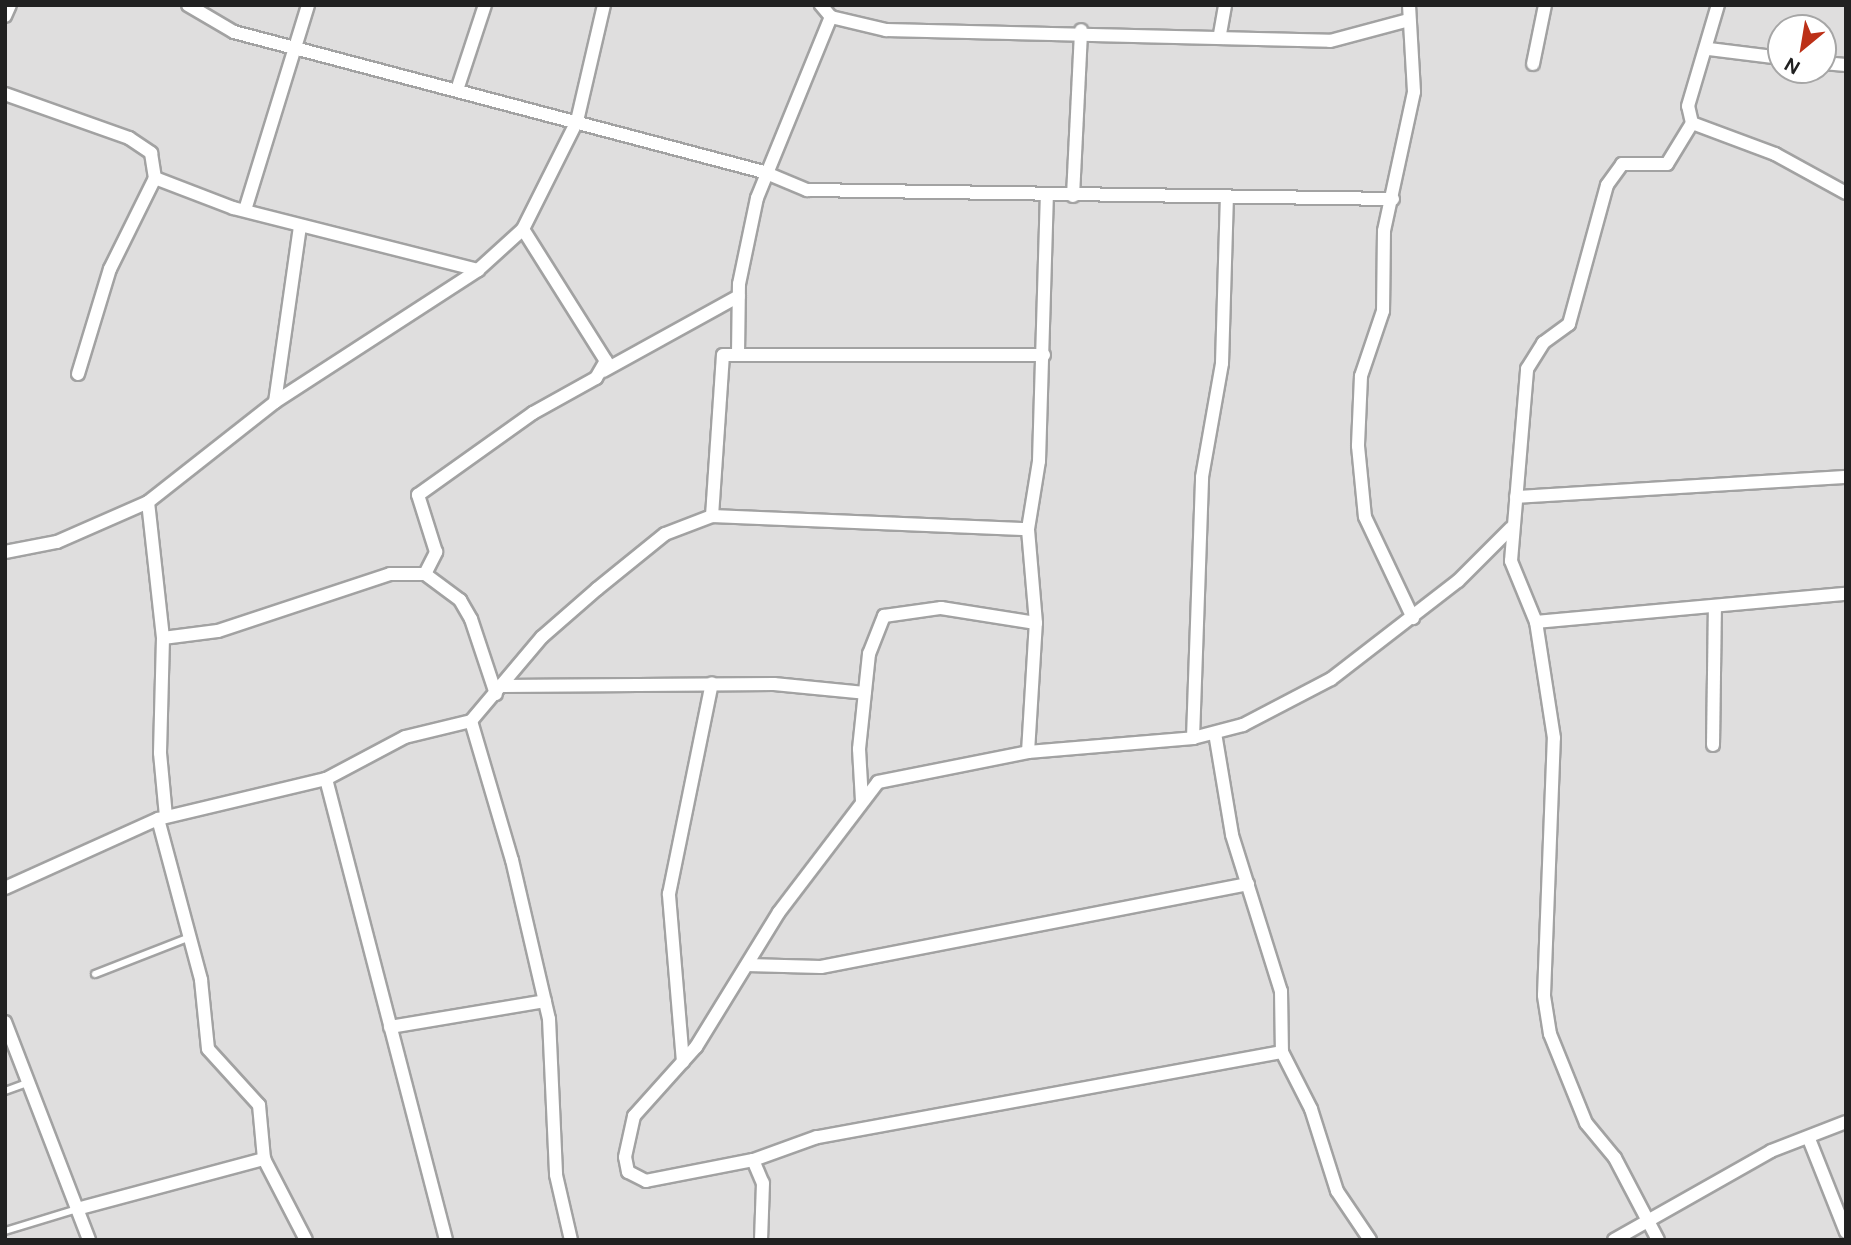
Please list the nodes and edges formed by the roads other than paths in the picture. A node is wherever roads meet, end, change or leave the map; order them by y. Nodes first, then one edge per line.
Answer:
1 (10, 5) edge
2 (188, 5) edge
3 (308, 5) edge
4 (485, 5) edge
5 (604, 5) edge
6 (821, 5) edge
7 (1225, 5) edge
8 (1409, 5) edge
9 (1545, 5) edge
10 (1718, 5) edge
11 (5, 16) edge
12 (831, 18) junction
13 (1409, 20) junction
14 (1081, 30) junction
15 (1220, 34) junction
16 (292, 46) junction
17 (1709, 49) junction
18 (1767, 56) edge
19 (1533, 64) dead end
20 (457, 90) junction
21 (5, 94) edge
22 (577, 121) junction
23 (1692, 123) junction
24 (764, 172) junction
25 (155, 178) junction
26 (1846, 193) edge
27 (1073, 195) junction
28 (1227, 196) junction
29 (1047, 197) junction
30 (1393, 199) junction
31 (245, 210) junction
32 (300, 226) junction
33 (523, 229) junction
34 (478, 270) junction
35 (739, 296) junction
36 (738, 354) junction
37 (1044, 355) junction
38 (603, 371) junction
39 (78, 374) dead end
40 (275, 402) junction
41 (1846, 477) edge
42 (1516, 497) junction
43 (148, 502) junction
44 (712, 516) junction
45 (1511, 528) junction
46 (1028, 529) junction
47 (5, 552) edge
48 (425, 574) junction
49 (1846, 594) edge
50 (1715, 606) junction
51 (1413, 618) junction
52 (1036, 622) junction
53 (1536, 622) junction
54 (163, 638) junction
55 (712, 683) junction
56 (499, 690) junction
57 (865, 693) junction
58 (471, 721) junction
59 (1215, 733) junction
60 (1193, 738) junction
61 (1713, 745) dead end
62 (1028, 752) junction
63 (326, 779) junction
64 (862, 801) junction
65 (162, 817) junction
66 (1248, 884) junction
67 (5, 888) edge
68 (190, 937) junction
69 (747, 965) junction
70 (95, 974) dead end
71 (545, 1001) junction
72 (5, 1022) edge
73 (390, 1027) junction
74 (1282, 1052) junction
75 (683, 1062) junction
76 (27, 1083) junction
77 (5, 1091) edge
78 (1846, 1122) edge
79 (1809, 1139) junction
80 (264, 1159) junction
81 (753, 1160) junction
82 (77, 1209) junction
83 (1646, 1222) junction
84 (5, 1231) edge
85 (1846, 1232) edge
86 (89, 1240) edge
87 (306, 1240) edge
88 (446, 1240) edge
89 (571, 1240) edge
90 (761, 1240) edge
91 (1370, 1240) edge
92 (1614, 1240) edge
93 (1658, 1240) edge

1 - 11 street
2 - 16 street
3 - 16 street
4 - 20 street
5 - 22 street
6 - 12 street
7 - 15 street
8 - 13 street
9 - 19 street
10 - 17 street
12 - 14 street
12 - 24 street
13 - 15 street
13 - 30 street
14 - 15 street
14 - 27 street
16 - 20 street
16 - 31 street
17 - 18 street
17 - 23 street
20 - 22 street
21 - 25 street
22 - 24 street
22 - 33 street
23 - 26 street
23 - 42 street
24 - 29 street
24 - 35 street
25 - 31 street
25 - 39 street
27 - 28 street
27 - 29 street
28 - 30 street
28 - 60 street
29 - 37 street
30 - 51 street
31 - 32 street
32 - 34 street
32 - 40 street
33 - 34 street
33 - 38 street
34 - 40 street
35 - 36 street
35 - 38 street
36 - 37 street
36 - 44 street
37 - 46 street
38 - 48 street
40 - 43 street
41 - 42 street
42 - 45 street
43 - 47 street
43 - 54 street
44 - 46 street
44 - 56 street
45 - 51 street
45 - 53 street
46 - 52 street
48 - 54 street
48 - 56 street
49 - 50 street
50 - 53 street
50 - 61 street
51 - 59 street
52 - 57 street
52 - 62 street
53 - 83 street
54 - 65 street
55 - 56 street
55 - 57 street
55 - 75 street
56 - 58 street
57 - 64 street
58 - 63 street
58 - 71 street
59 - 60 street
59 - 66 street
60 - 62 street
62 - 64 street
63 - 65 street
63 - 73 street
64 - 69 street
65 - 67 street
65 - 68 street
66 - 69 street
66 - 74 street
68 - 70 lane
68 - 80 street
69 - 75 street
71 - 73 street
71 - 89 street
72 - 76 street
73 - 88 street
74 - 81 street
74 - 91 street
75 - 81 street
76 - 77 lane
76 - 82 street
78 - 79 street
79 - 83 street
79 - 85 street
80 - 82 street
80 - 87 street
81 - 90 street
82 - 84 lane
82 - 86 street
83 - 92 street
83 - 93 street

